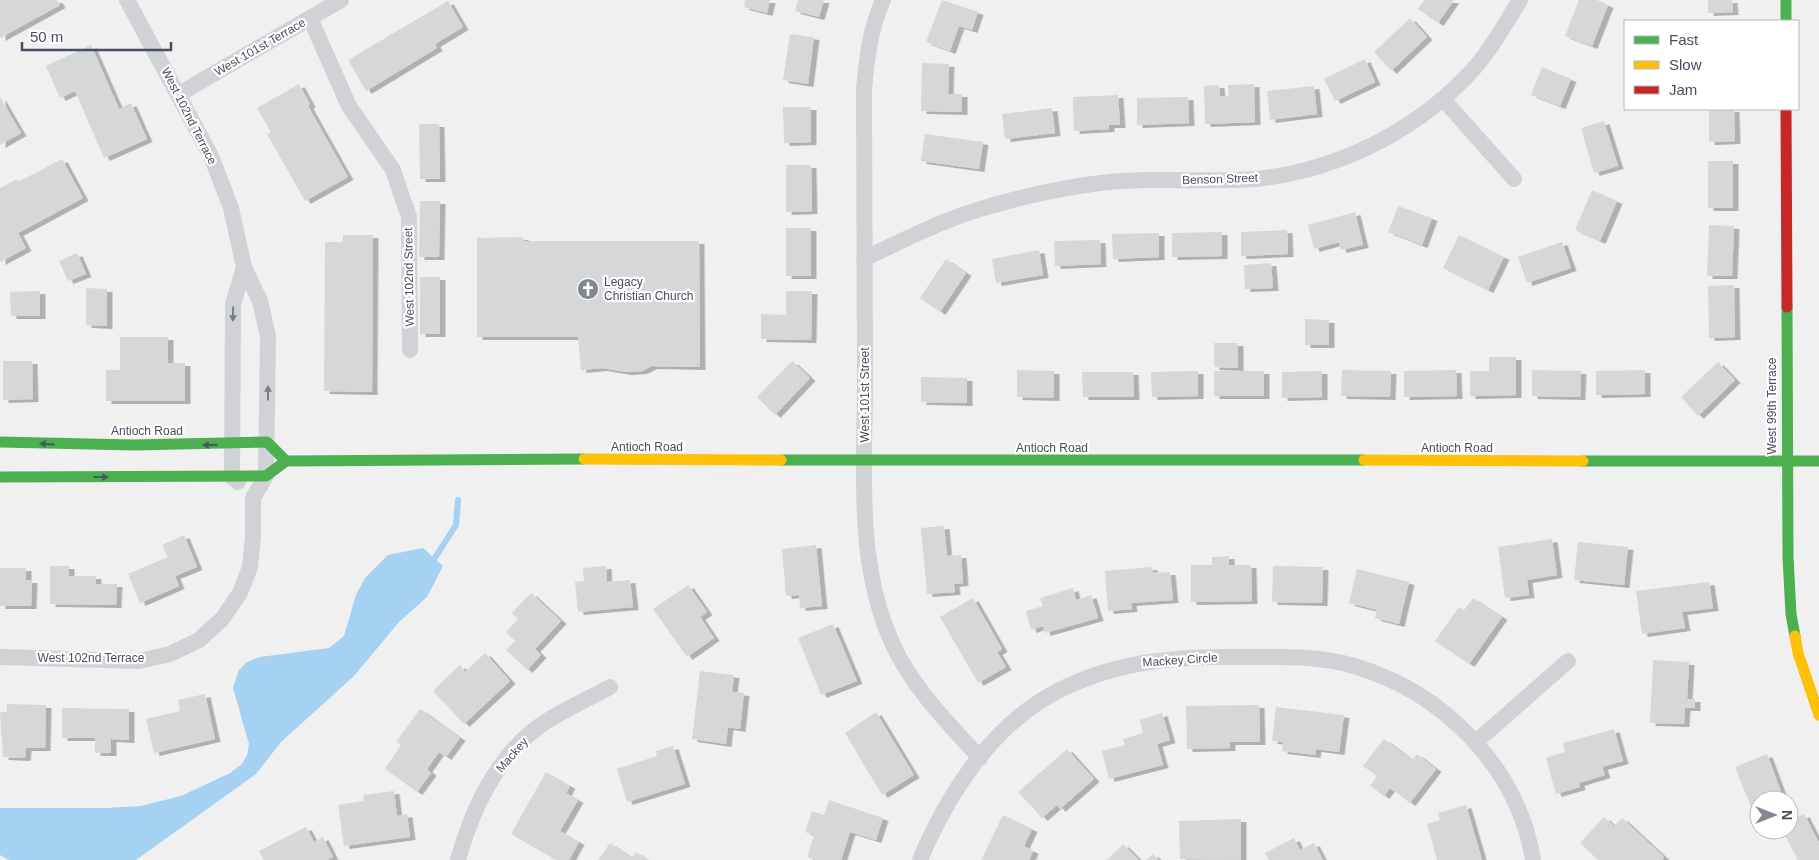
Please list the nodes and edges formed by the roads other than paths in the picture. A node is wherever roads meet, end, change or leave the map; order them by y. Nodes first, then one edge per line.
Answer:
1 (126, 0) edge
2 (883, 0) edge
3 (1520, 0) edge
4 (1786, 0) edge
5 (333, 2) edge
6 (310, 18) junction
7 (1786, 20) edge
8 (179, 94) junction
9 (1443, 99) junction
10 (1786, 110) edge
11 (1514, 179) dead end
12 (864, 258) junction
13 (244, 266) junction
14 (410, 350) dead end
15 (0, 442) edge
16 (266, 442) junction
17 (231, 443) junction
18 (286, 461) junction
19 (865, 461) junction
20 (1819, 461) edge
21 (1786, 462) junction
22 (266, 476) junction
23 (0, 477) edge
24 (232, 477) junction
25 (253, 498) junction
26 (0, 657) edge
27 (1568, 661) dead end
28 (610, 687) dead end
29 (1817, 705) edge
30 (1477, 741) junction
31 (980, 758) junction
32 (458, 860) edge
33 (920, 860) edge
34 (1533, 860) edge

1 - 8 street, West 102nd Terrace
2 - 12 street, West 101st Street
3 - 9 street, Benson Street
4 - 7 main road
5 - 6 street, West 101st Terrace
6 - 8 street, West 101st Terrace
6 - 14 street, West 102nd Street
8 - 13 street, West 102nd Terrace
9 - 11 street
9 - 12 street, Benson Street
10 - 21 main road, West 99th Terrace
12 - 19 street, West 101st Street
16 -> 13 street, West 102nd Terrace
13 -> 17 street, West 102nd Terrace
17 -> 15 main road, Antioch Road
16 - 17 main road, Antioch Road
16 - 18 main road
16 - 22 street, West 102nd Terrace
17 - 24 street, West 102nd Terrace
18 - 19 main road, Antioch Road
18 - 22 main road
19 - 21 main road, Antioch Road
19 - 31 street, West 101st Street
20 - 21 main road, Antioch Road
21 - 29 main road, West 99th Terrace
22 - 24 main road
22 - 25 street
23 -> 24 main road
24 - 25 street
25 - 26 street, West 102nd Terrace
27 - 30 street
28 - 32 street, Mackey
30 - 31 street, Mackey Circle
30 - 34 street, Mackey Circle
31 - 33 street, Mackey Circle

